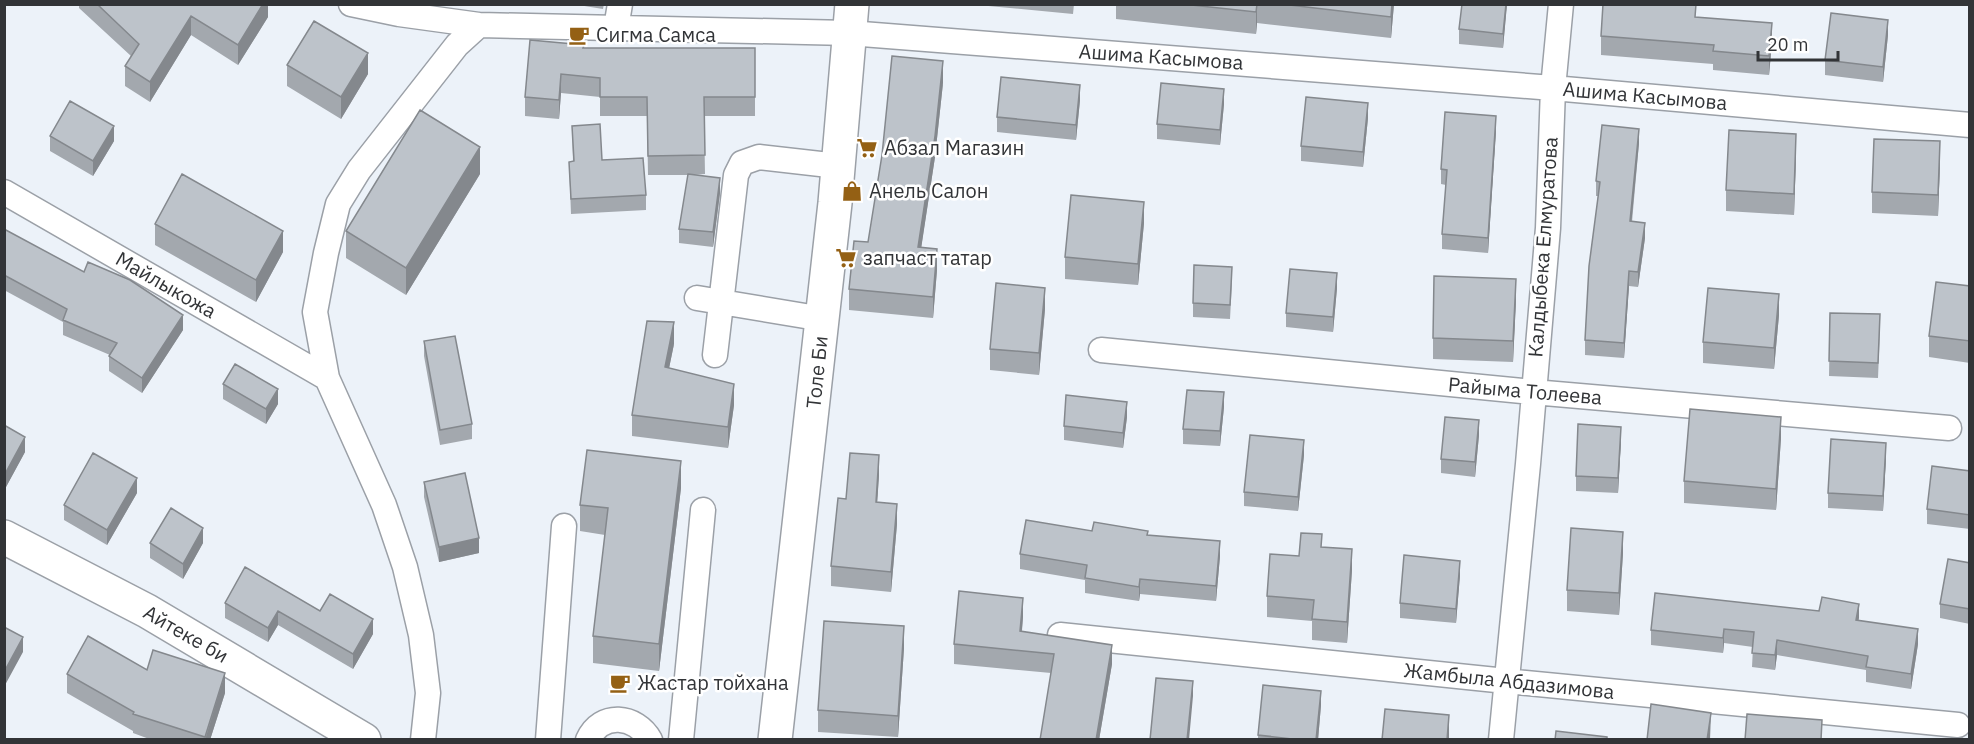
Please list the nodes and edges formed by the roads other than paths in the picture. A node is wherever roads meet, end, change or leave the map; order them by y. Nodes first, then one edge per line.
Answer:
1 (351, 4) edge
2 (1561, 4) edge
3 (481, 15) edge
4 (618, 16) edge
5 (850, 19) edge
6 (1553, 88) junction
7 (1970, 125) edge
8 (838, 166) junction
9 (4, 192) edge
10 (697, 298) dead end
11 (721, 302) junction
12 (823, 319) junction
13 (1101, 350) dead end
14 (715, 355) dead end
15 (327, 378) junction
16 (1533, 392) junction
17 (1949, 429) dead end
18 (703, 510) dead end
19 (564, 526) dead end
20 (4, 537) edge
21 (1060, 634) dead end
22 (1506, 681) junction
23 (1958, 725) dead end
24 (364, 740) edge
25 (423, 740) edge
26 (548, 740) edge
27 (588, 740) edge
28 (650, 740) edge
29 (681, 740) edge
30 (775, 740) edge
31 (1501, 740) edge

1 - 3 street, Ашима Касымова
2 - 6 street, Калдыбека Елмуратова
3 - 4 street, Ашима Касымова
3 - 15 street
4 - 5 street, Ашима Касымова
5 - 6 street, Ашима Касымова
5 - 8 street, Толе Би
6 - 7 street, Ашима Касымова
6 - 16 street, Калдыбека Елмуратова
8 - 11 street
8 - 12 street, Толе Би
9 - 15 street, Майлыкожа
10 - 11 street
11 - 12 street
11 - 14 street
12 - 30 street, Толе Би
13 - 16 street, Райыма Толеева
15 - 25 street
16 - 17 street, Райыма Толеева
16 - 22 street, Калдыбека Елмуратова
18 - 29 street
19 - 26 street
20 - 24 street, Айтеке би
21 - 22 street, Жамбыла Абдазимова
22 - 23 street, Жамбыла Абдазимова
22 - 31 street, Калдыбека Елмуратова
27 - 28 street

